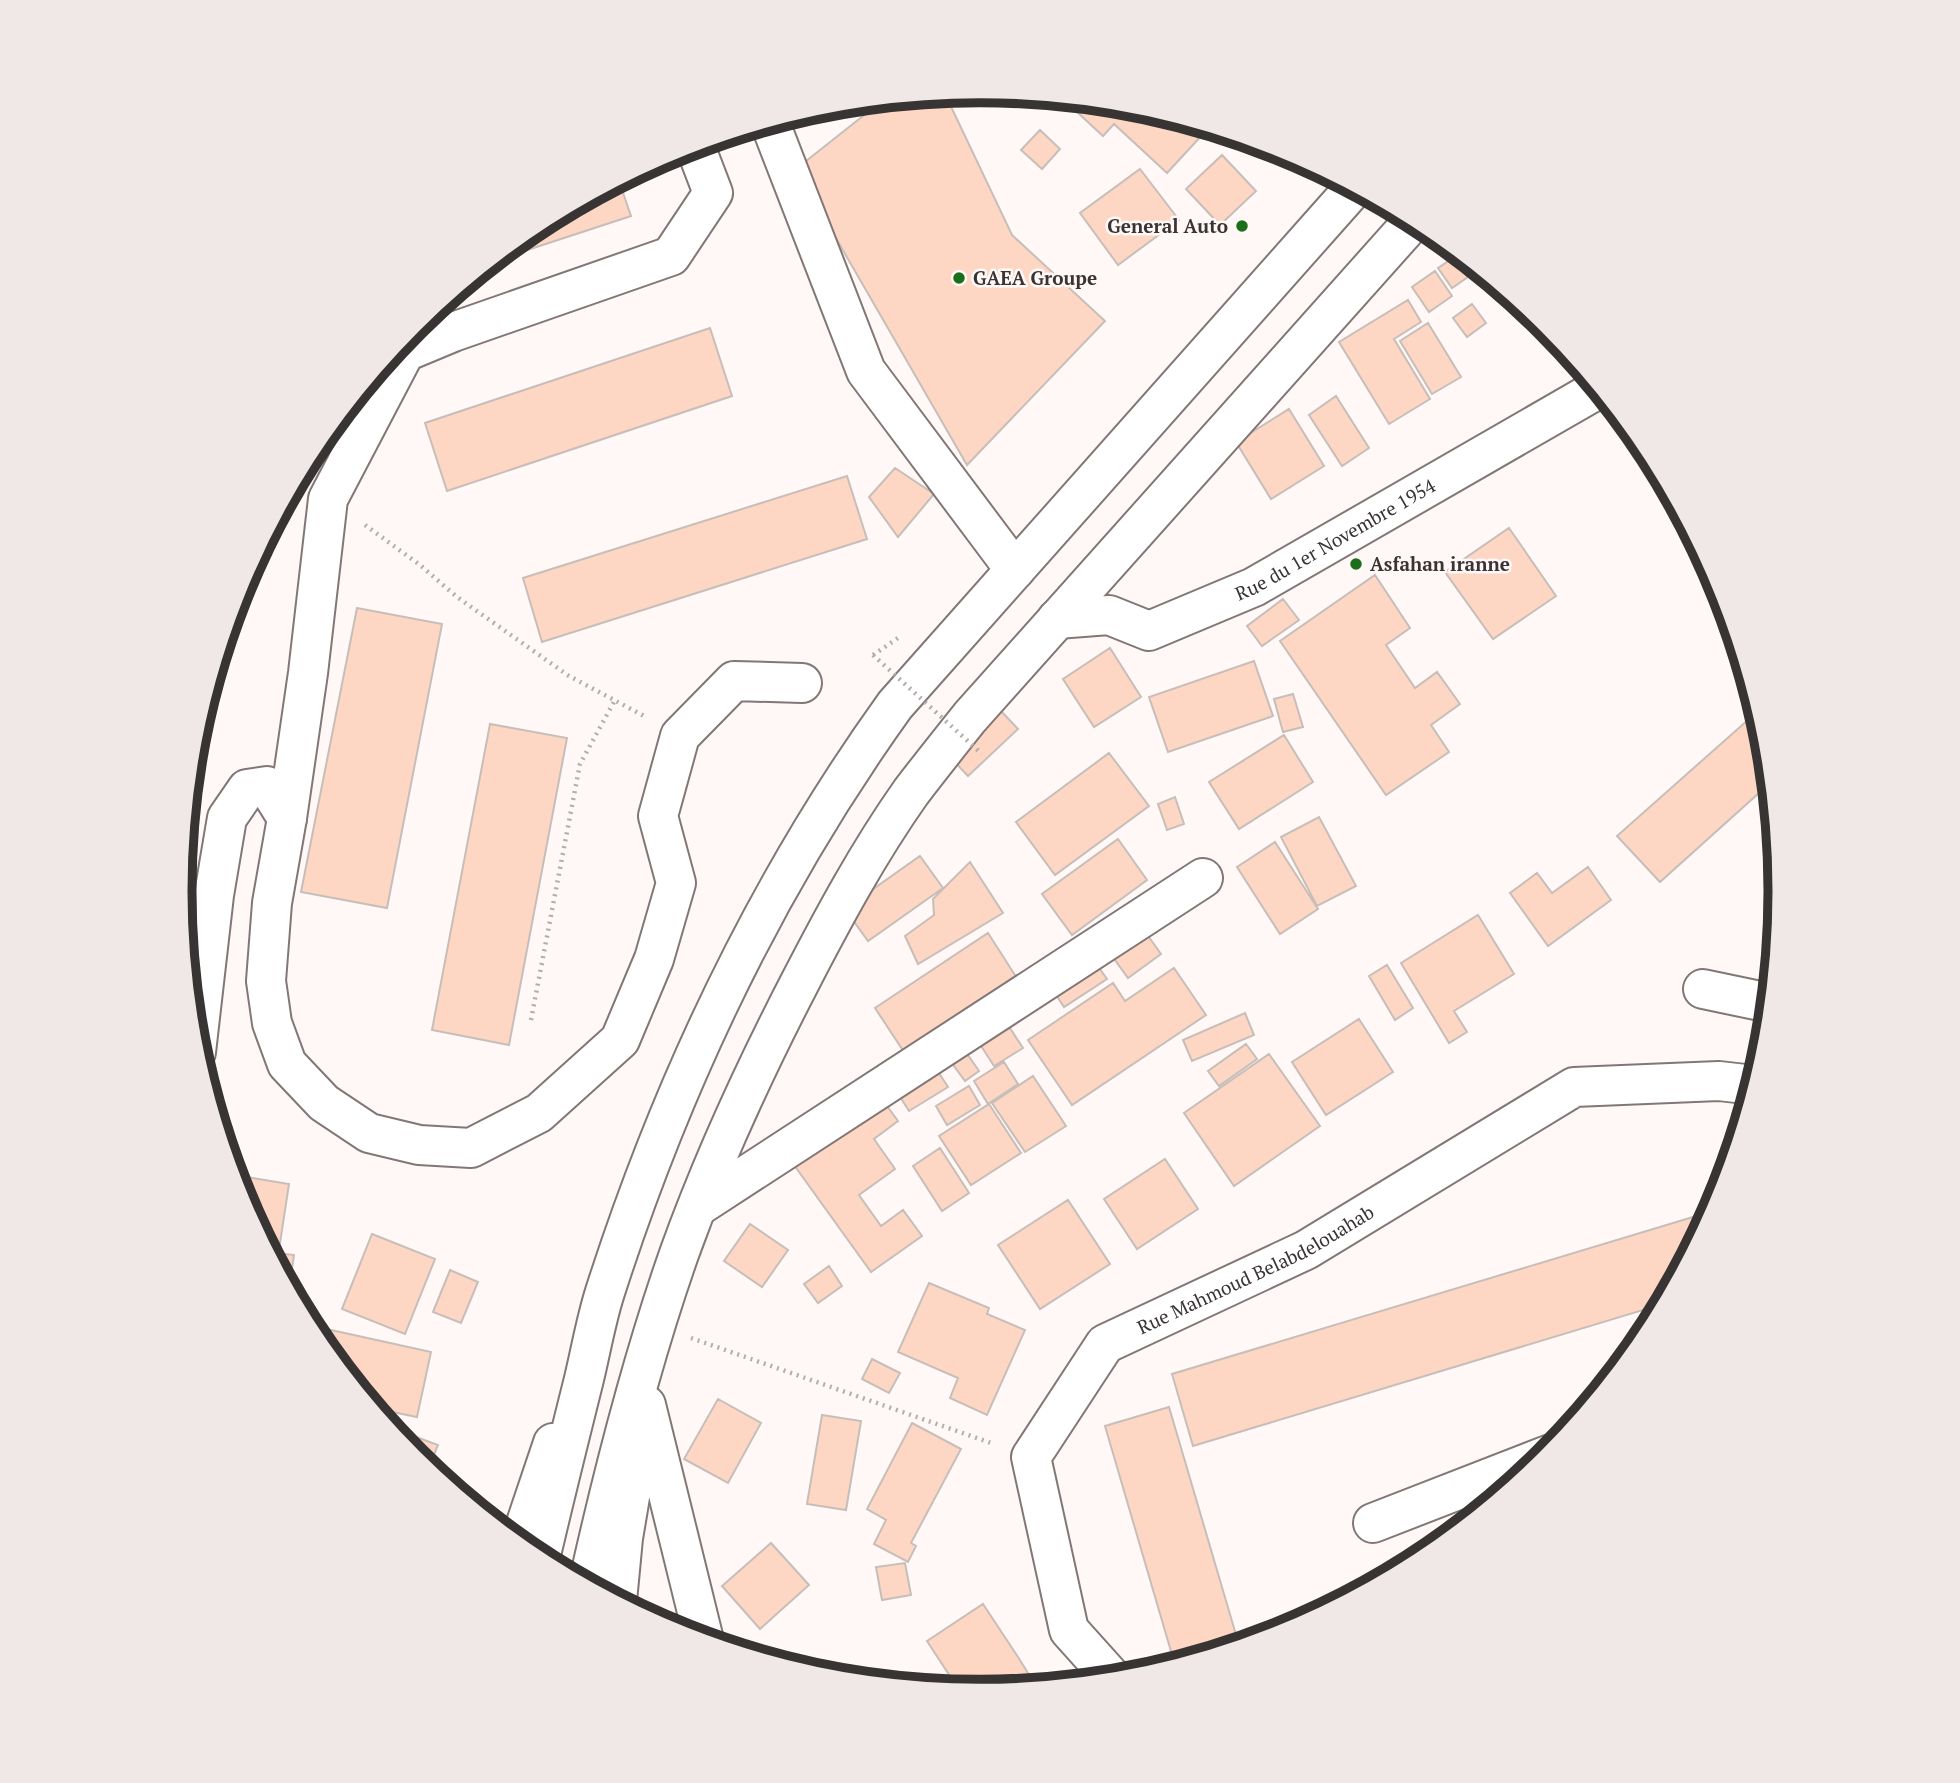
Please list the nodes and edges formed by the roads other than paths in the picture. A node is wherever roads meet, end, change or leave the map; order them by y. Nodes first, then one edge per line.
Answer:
1 (772, 131) edge
2 (699, 155) edge
3 (1348, 195) edge
4 (1406, 229) edge
5 (407, 351) edge
6 (404, 354) edge
7 (1590, 393) edge
8 (1014, 570) junction
9 (1057, 619) junction
10 (802, 683) dead end
11 (287, 818) junction
12 (1203, 878) dead end
13 (1703, 989) dead end
14 (1761, 1001) edge
15 (201, 1010) edge
16 (1744, 1084) edge
17 (699, 1206) junction
18 (605, 1294) junction
19 (672, 1324) junction
20 (646, 1405) junction
21 (1519, 1466) edge
22 (1373, 1523) dead end
23 (523, 1533) edge
24 (543, 1548) edge
25 (590, 1576) edge
26 (618, 1591) edge
27 (701, 1629) edge
28 (1105, 1670) edge

1 - 8 main road
2 - 5 main road
3 - 8 main road
4 - 9 main road
6 - 11 main road
7 - 9 main road, Rue du 1er Novembre 1954
8 - 18 main road
9 - 17 main road
10 - 11 main road
11 - 15 main road
12 - 17 main road
13 - 14 main road
16 - 28 main road, Rue Mahmoud Belabdelouahab
17 - 19 main road
18 - 23 main road
18 - 24 main road
19 - 20 main road
19 - 25 main road
20 - 26 main road
20 - 27 main road
21 - 22 main road

